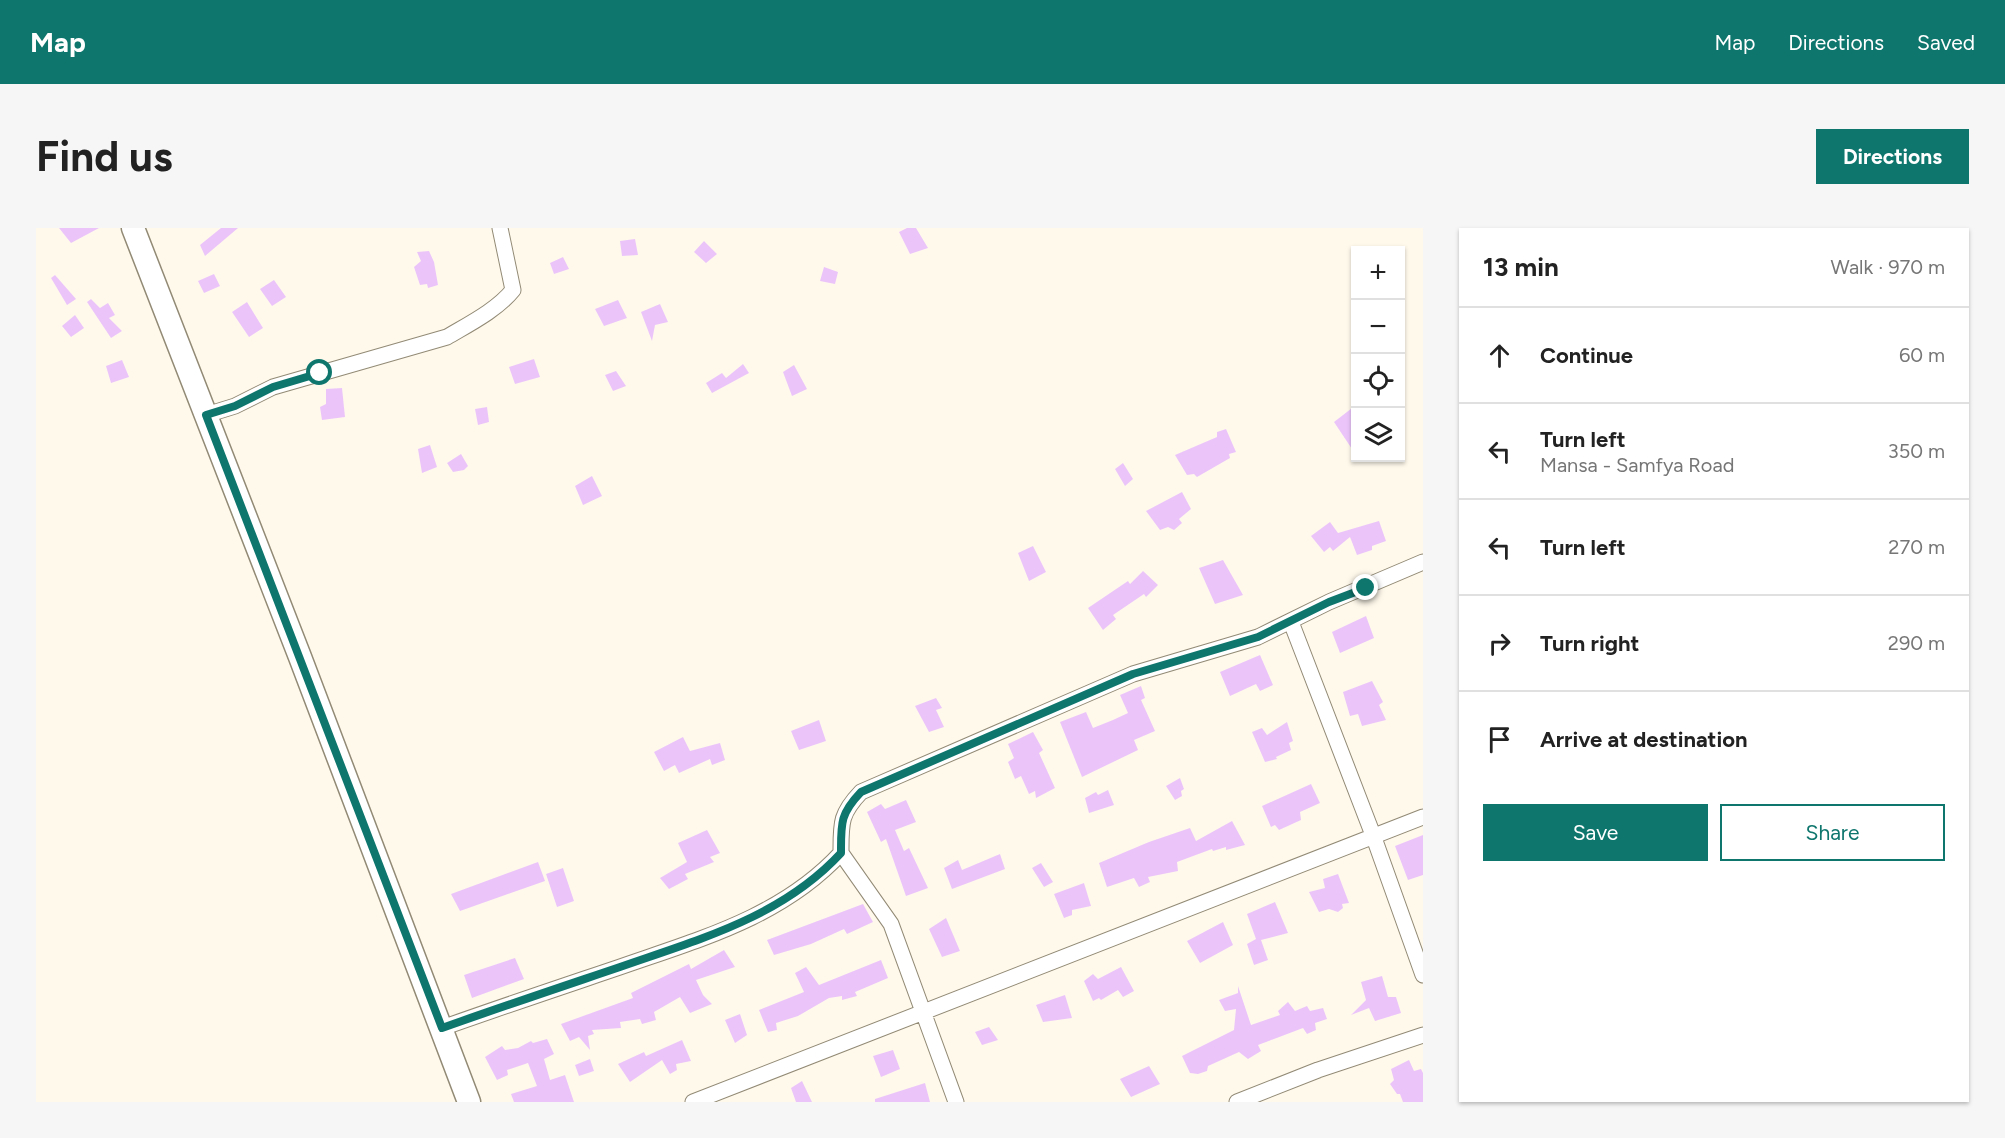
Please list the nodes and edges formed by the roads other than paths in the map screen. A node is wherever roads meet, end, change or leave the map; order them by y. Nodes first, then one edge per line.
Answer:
1 (133, 228) edge
2 (500, 228) edge
3 (206, 415) junction
4 (1423, 562) edge
5 (1291, 622) junction
6 (1423, 817) edge
7 (1373, 835) junction
8 (841, 853) junction
9 (1423, 975) edge
10 (922, 1013) junction
11 (442, 1028) junction
12 (1423, 1035) edge
13 (469, 1102) edge
14 (693, 1102) edge
15 (956, 1102) edge
16 (1237, 1102) edge

1 - 3 main road
2 - 3 street
3 - 11 main road
4 - 5 street
5 - 7 street
5 - 8 street
6 - 7 street
7 - 9 street
7 - 10 street
8 - 10 street
8 - 11 street
10 - 14 street
10 - 15 street
11 - 13 main road
12 - 16 street

